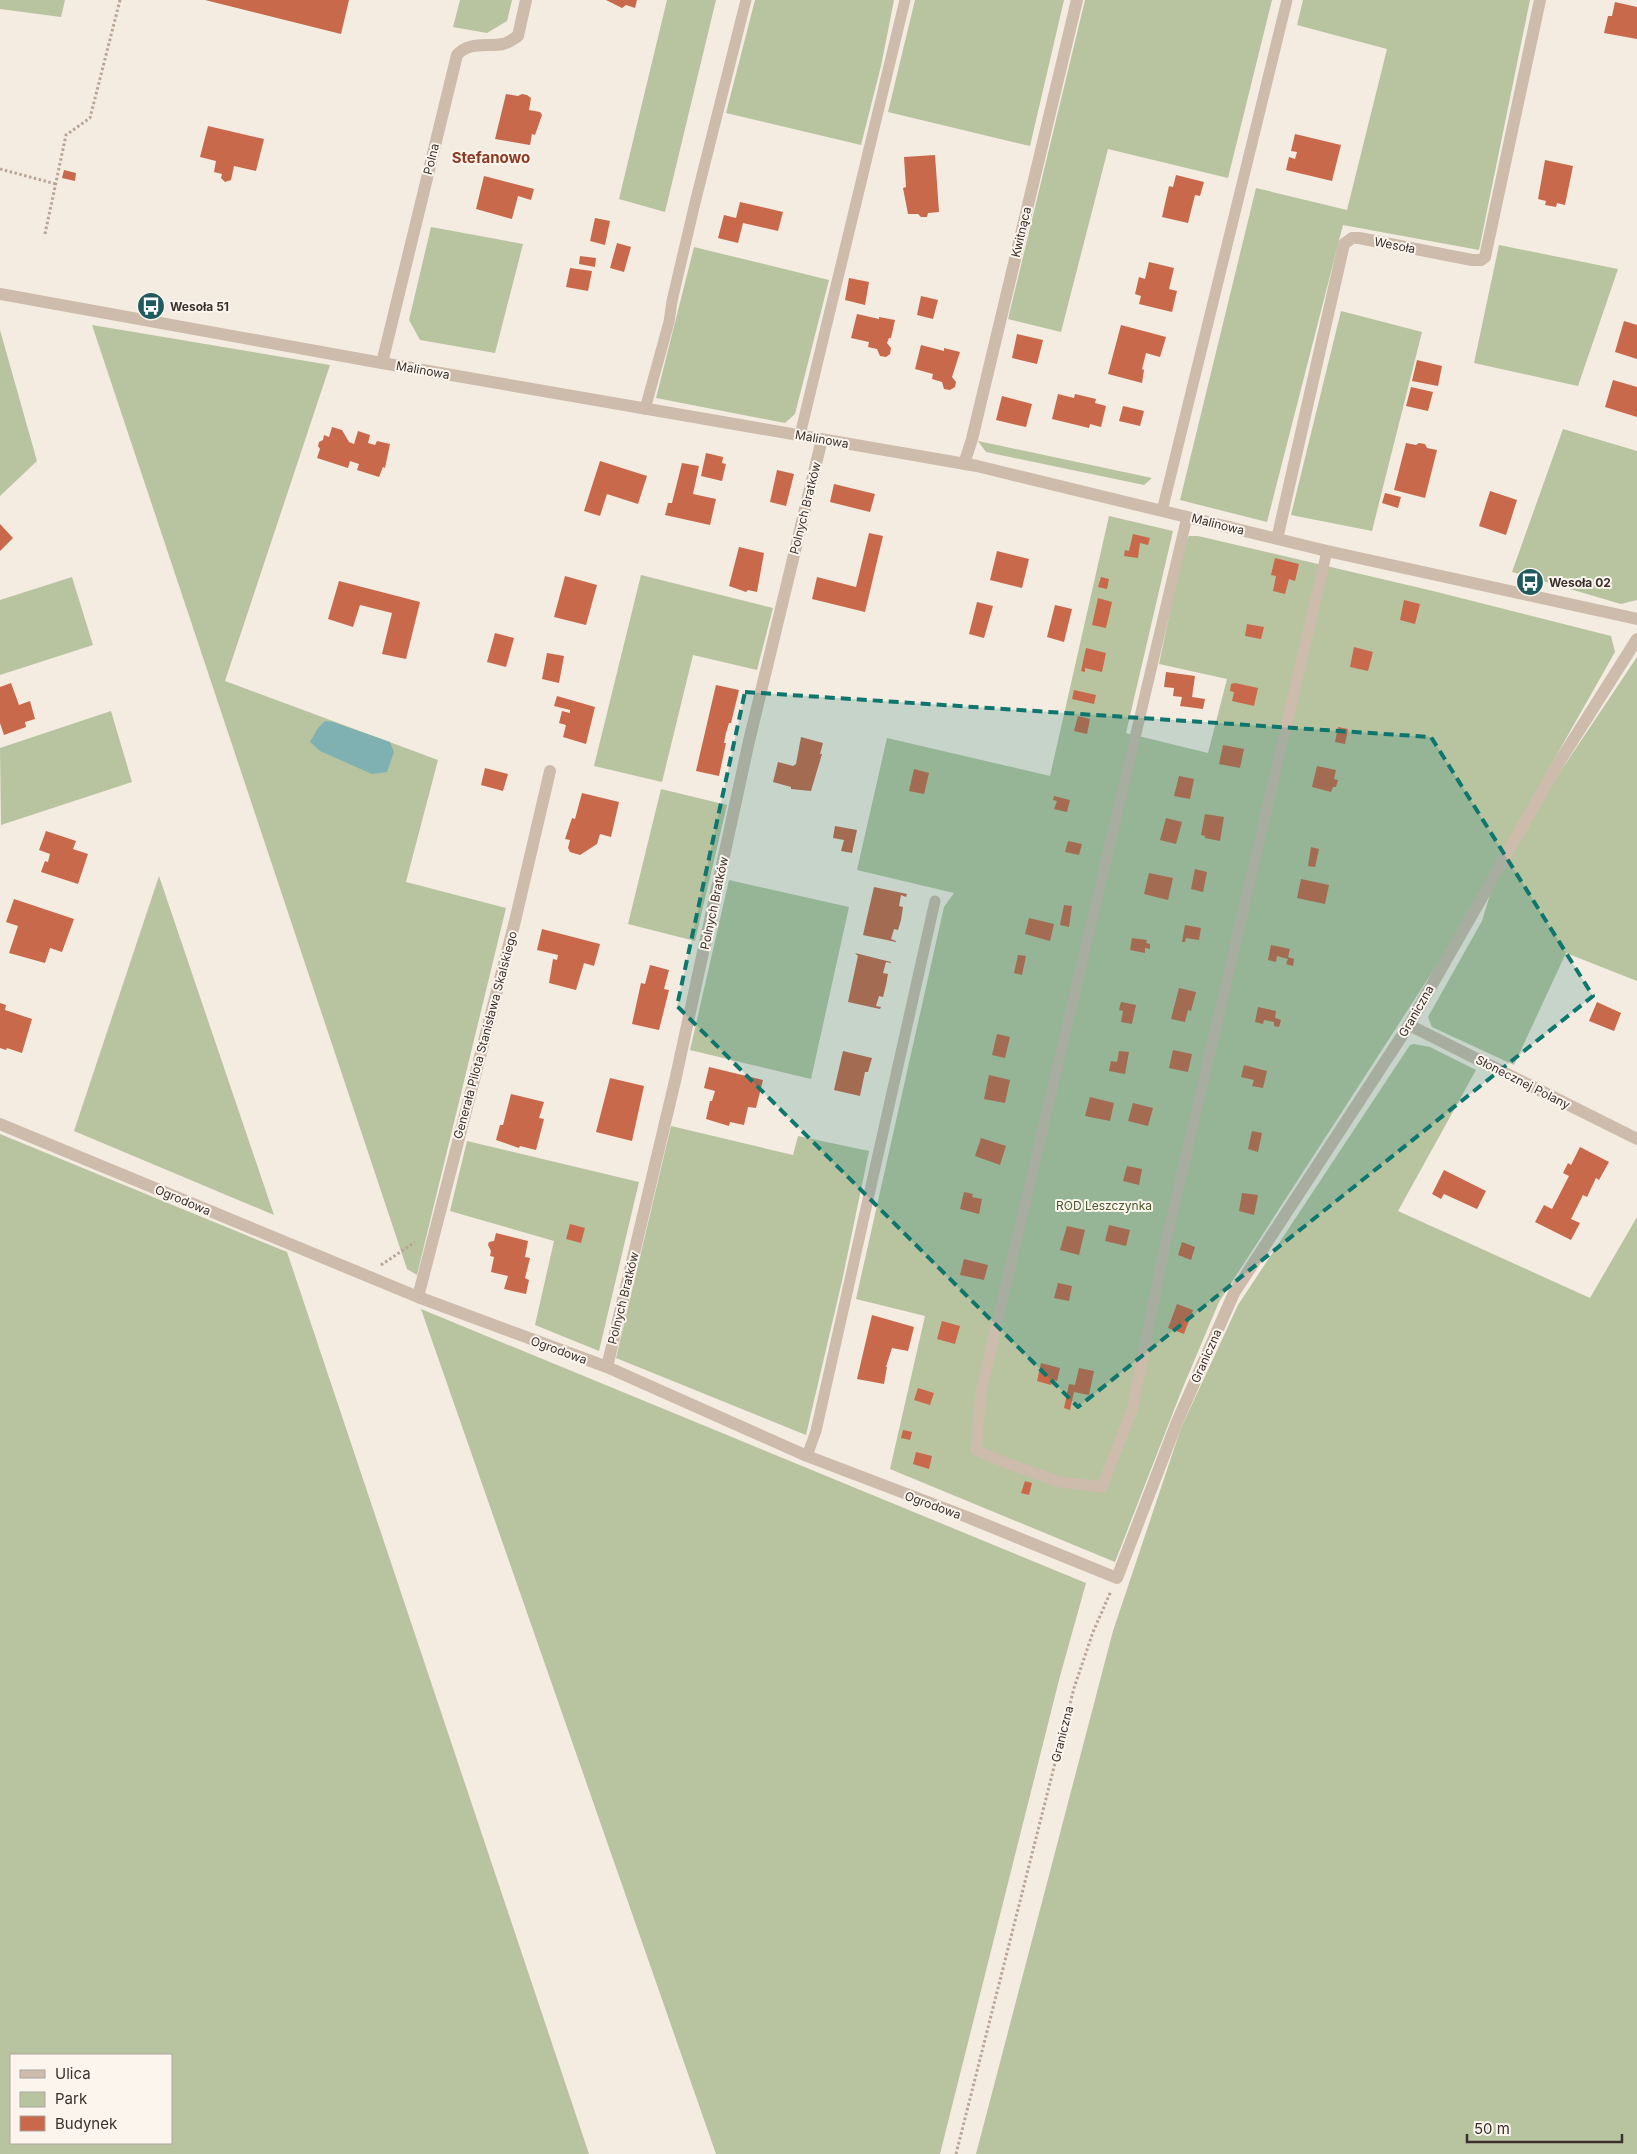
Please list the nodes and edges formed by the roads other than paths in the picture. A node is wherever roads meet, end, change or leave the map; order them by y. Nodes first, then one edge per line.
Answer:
1 (526, 0) edge
2 (746, 0) edge
3 (905, 0) edge
4 (1077, 0) edge
5 (1287, 0) edge
6 (1540, 0) edge
7 (0, 294) edge
8 (382, 363) junction
9 (645, 409) junction
10 (800, 435) junction
11 (822, 439) junction
12 (964, 464) junction
13 (1162, 511) junction
14 (1187, 517) junction
15 (1277, 538) junction
16 (1328, 551) junction
17 (1637, 619) edge
18 (1637, 639) edge
19 (550, 772) dead end
20 (935, 901) dead end
21 (1409, 1025) junction
22 (0, 1124) edge
23 (1637, 1138) edge
24 (418, 1297) junction
25 (606, 1367) junction
26 (807, 1456) junction
27 (1117, 1578) joint

1 - 8 street, Polna
2 - 9 lane
3 - 10 lane
4 - 12 street, Kwitnąca
5 - 13 lane
6 - 15 street, Wesoła
7 - 8 street, Malinowa
8 - 9 street, Malinowa
9 - 10 street, Malinowa
10 - 11 street, Malinowa
11 - 12 street, Malinowa
11 - 25 street, Polnych Bratków
12 - 13 street, Malinowa
13 - 14 street, Malinowa
14 - 15 street, Malinowa
14 - 16 lane
15 - 16 street, Malinowa
16 - 17 street, Malinowa
18 - 21 street, Graniczna
19 - 24 street, Generała Pilota Stanisława Skalskiego
20 - 26 lane
21 - 23 street, Słonecznej Polany
21 - 27 street, Graniczna
22 - 24 street, Ogrodowa
24 - 25 street, Ogrodowa
25 - 26 street, Ogrodowa
26 - 27 street, Ogrodowa

